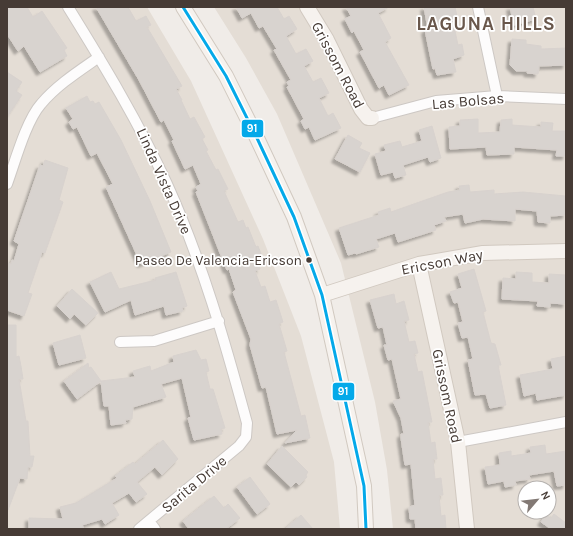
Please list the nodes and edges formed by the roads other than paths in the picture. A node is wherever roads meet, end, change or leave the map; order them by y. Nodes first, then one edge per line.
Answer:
1 (68, 7) edge
2 (183, 7) edge
3 (307, 7) edge
4 (478, 7) edge
5 (99, 57) junction
6 (497, 96) junction
7 (566, 99) edge
8 (372, 118) joint
9 (7, 184) edge
10 (566, 251) edge
11 (419, 264) junction
12 (322, 295) junction
13 (219, 321) junction
14 (120, 342) dead end
15 (566, 422) edge
16 (246, 438) joint
17 (458, 442) junction
18 (152, 525) edge
19 (139, 529) edge
20 (366, 529) edge
21 (467, 529) edge

1 - 5 street, Linda Vista Drive
2 - 12 street
3 - 8 street, Grissom Road
4 - 6 street
5 - 9 street
5 - 13 street, Linda Vista Drive
6 - 7 street, Las Bolsas
6 - 8 street, Las Bolsas
10 - 11 street, Ericson Way
11 - 12 street, Ericson Way
11 - 17 street, Grissom Road
12 - 20 street
13 - 14 street
13 - 16 street, Linda Vista Drive
15 - 17 street
16 - 18 street, Sarita Drive
17 - 21 street, Grissom Road
18 - 19 street, Sarita Drive

